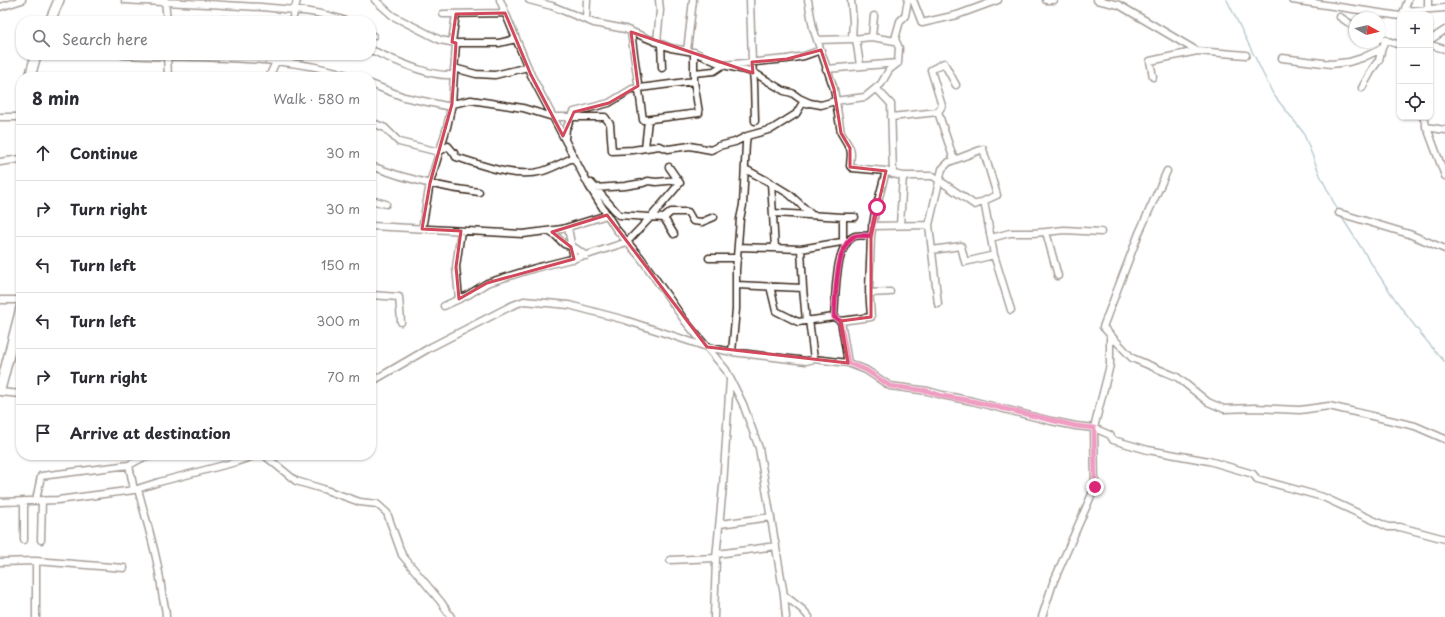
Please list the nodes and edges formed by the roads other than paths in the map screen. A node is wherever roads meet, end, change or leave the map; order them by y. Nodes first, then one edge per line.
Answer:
1 (22, 0) edge
2 (59, 0) edge
3 (125, 0) edge
4 (297, 0) edge
5 (376, 0) edge
6 (500, 0) edge
7 (529, 0) edge
8 (587, 0) edge
9 (659, 0) edge
10 (693, 0) edge
11 (750, 0) edge
12 (808, 0) edge
13 (851, 0) edge
14 (908, 0) edge
15 (913, 0) edge
16 (998, 0) edge
17 (1046, 0) edge
18 (1054, 0) edge
19 (1097, 0) edge
20 (1292, 0) edge
21 (1408, 0) edge
22 (1428, 0) edge
23 (165, 1) edge
24 (538, 1) edge
25 (0, 7) edge
26 (1445, 8) edge
27 (1428, 9) junction
28 (294, 10) junction
29 (1365, 11) joint
30 (1403, 12) edge
31 (1412, 12) edge
32 (506, 13) junction
33 (443, 14) dead end
34 (456, 14) junction
35 (1397, 14) edge
36 (52, 16) edge
37 (166, 16) edge
38 (293, 16) edge
39 (331, 16) edge
40 (874, 16) dead end
41 (1340, 17) dead end
42 (586, 19) junction
43 (1349, 23) edge
44 (1445, 30) edge
45 (631, 32) junction
46 (872, 37) junction
47 (1433, 38) edge
48 (516, 39) junction
49 (854, 39) junction
50 (817, 40) junction
51 (1386, 40) edge
52 (895, 41) junction
53 (454, 42) junction
54 (659, 43) junction
55 (1397, 44) edge
56 (1433, 46) edge
57 (1382, 48) joint
58 (1445, 49) edge
59 (821, 50) junction
60 (1196, 51) junction
61 (376, 52) edge
62 (691, 52) junction
63 (1246, 56) dead end
64 (1282, 58) dead end
65 (35, 60) edge
66 (167, 60) edge
67 (277, 60) edge
68 (287, 60) edge
69 (752, 62) junction
70 (898, 63) junction
71 (723, 65) junction
72 (860, 65) junction
73 (528, 67) junction
74 (662, 68) dead end
75 (826, 69) junction
76 (454, 71) junction
77 (31, 72) edge
78 (168, 72) edge
79 (271, 72) edge
80 (336, 72) edge
81 (753, 72) junction
82 (694, 73) junction
83 (1153, 77) dead end
84 (694, 82) junction
85 (956, 85) dead end
86 (376, 86) edge
87 (876, 88) junction
88 (1362, 88) dead end
89 (638, 89) junction
90 (835, 101) junction
91 (809, 103) junction
92 (452, 105) junction
93 (938, 112) junction
94 (572, 116) junction
95 (0, 117) edge
96 (16, 117) edge
97 (553, 117) junction
98 (891, 117) junction
99 (648, 120) junction
100 (1424, 120) edge
101 (754, 121) dead end
102 (376, 124) edge
103 (1426, 127) junction
104 (1445, 130) edge
105 (747, 136) junction
106 (565, 140) junction
107 (645, 148) junction
108 (439, 152) junction
109 (574, 157) junction
110 (16, 160) edge
111 (954, 160) junction
112 (0, 162) edge
113 (578, 164) junction
114 (669, 167) dead end
115 (376, 168) edge
116 (745, 169) junction
117 (1166, 170) dead end
118 (886, 172) junction
119 (893, 174) junction
120 (903, 176) junction
121 (1445, 176) edge
122 (678, 180) junction
123 (939, 181) junction
124 (771, 183) junction
125 (430, 184) junction
126 (595, 188) junction
127 (479, 192) dead end
128 (376, 201) edge
129 (984, 201) junction
130 (386, 204) dead end
131 (773, 213) junction
132 (1339, 213) dead end
133 (811, 214) junction
134 (607, 215) junction
135 (651, 217) junction
136 (714, 217) dead end
137 (843, 217) junction
138 (855, 217) dead end
139 (664, 218) junction
140 (900, 225) junction
141 (929, 225) junction
142 (376, 226) edge
143 (872, 226) junction
144 (568, 228) junction
145 (422, 229) junction
146 (461, 231) junction
147 (548, 231) junction
148 (1046, 232) junction
149 (1101, 232) dead end
150 (674, 234) dead end
151 (871, 236) junction
152 (991, 238) junction
153 (627, 242) junction
154 (845, 242) junction
155 (571, 247) junction
156 (738, 247) junction
157 (775, 248) junction
158 (801, 249) junction
159 (1445, 249) edge
160 (932, 250) junction
161 (994, 254) junction
162 (586, 256) junction
163 (709, 258) dead end
164 (738, 258) junction
165 (574, 259) junction
166 (1058, 276) dead end
167 (736, 285) junction
168 (770, 286) junction
169 (803, 288) junction
170 (890, 292) dead end
171 (869, 293) junction
172 (376, 295) edge
173 (459, 299) junction
174 (0, 300) edge
175 (16, 300) edge
176 (938, 304) dead end
177 (444, 306) dead end
178 (1011, 310) dead end
179 (834, 317) junction
180 (807, 320) junction
181 (840, 321) junction
182 (401, 322) dead end
183 (16, 328) edge
184 (1110, 335) junction
185 (706, 347) junction
186 (732, 352) junction
187 (814, 359) junction
188 (848, 363) junction
189 (376, 379) edge
190 (730, 379) junction
191 (0, 391) edge
192 (16, 393) edge
193 (1094, 428) junction
194 (1445, 439) edge
195 (131, 460) edge
196 (138, 460) edge
197 (242, 460) edge
198 (270, 460) edge
199 (131, 464) junction
200 (136, 490) junction
201 (24, 500) junction
202 (39, 500) junction
203 (0, 502) edge
204 (771, 517) junction
205 (720, 524) junction
206 (1445, 539) edge
207 (24, 540) dead end
208 (41, 540) dead end
209 (776, 546) junction
210 (717, 556) junction
211 (670, 560) dead end
212 (36, 561) junction
213 (0, 562) edge
214 (124, 568) dead end
215 (784, 595) junction
216 (36, 617) edge
217 (166, 617) edge
218 (451, 617) edge
219 (714, 617) edge
220 (786, 617) edge
221 (809, 617) edge
222 (1042, 617) edge

1 - 25 street
2 - 36 street
3 - 23 street
4 - 28 street
5 - 53 street
6 - 32 street
7 - 24 street
8 - 42 street
9 - 54 street
10 - 62 street
11 - 69 street
12 - 50 street
13 - 49 street
14 - 52 street
15 - 16 street
17 - 18 street
19 - 60 street
20 - 29 street
21 - 30 street
22 - 27 street
23 - 28 street
23 - 37 street
24 - 42 street
26 - 27 street
27 - 31 street
28 - 38 street
28 - 39 street
29 - 35 street
32 - 34 street
32 - 48 street
33 - 34 street
34 - 53 street
40 - 46 street
41 - 43 street
42 - 45 street
44 - 47 street
45 - 54 street
45 - 89 street
46 - 49 street
46 - 52 street
48 - 53 street
48 - 73 street
49 - 50 street
49 - 72 street
50 - 59 street
51 - 55 street
52 - 70 street
53 - 76 street
54 - 62 street
54 - 74 street
56 - 58 street
57 - 64 street
57 - 88 street
59 - 69 street
59 - 75 street
60 - 63 street
60 - 83 street
61 - 76 street
62 - 71 street
62 - 82 street
65 - 77 street
66 - 78 street
67 - 79 street
68 - 80 street
69 - 71 street
69 - 81 street
70 - 72 street
70 - 87 street
71 - 81 street
71 - 82 street
72 - 75 street
73 - 76 street
73 - 97 street
75 - 90 street
76 - 92 street
81 - 91 street
81 - 101 street
82 - 84 street
84 - 89 street
84 - 99 street
85 - 93 street
86 - 92 street
87 - 90 street
87 - 98 street
89 - 94 street
89 - 99 street
90 - 91 street
90 - 118 street
91 - 105 street
92 - 97 street
92 - 108 street
93 - 98 street
93 - 111 street
94 - 97 street
94 - 106 street
94 - 107 street
95 - 96 street
97 - 106 street
98 - 119 street
99 - 107 street
100 - 103 street
102 - 108 street
103 - 104 street
103 - 121 street
105 - 107 street
105 - 116 street
106 - 109 street
108 - 109 street
108 - 125 street
109 - 113 street
110 - 112 street
111 - 123 street
111 - 129 street
113 - 126 street
113 - 134 street
114 - 122 street
115 - 125 street
116 - 124 street
116 - 156 street
117 - 184 street
118 - 119 street
118 - 143 street
119 - 120 street
120 - 123 street
120 - 140 street
122 - 126 street
122 - 135 street
123 - 129 street
123 - 141 street
124 - 131 street
124 - 133 street
125 - 127 street
125 - 145 street
126 - 135 street
128 - 130 street
129 - 152 street
131 - 133 street
131 - 157 street
132 - 159 street
133 - 137 street
134 - 144 street
134 - 153 street
135 - 139 street
135 - 153 street
136 - 139 street
137 - 138 street
137 - 154 street
139 - 150 street
140 - 141 street
140 - 143 street
141 - 160 street
142 - 145 street
143 - 151 street
144 - 147 street
144 - 155 street
145 - 146 street
146 - 147 street
146 - 173 street
147 - 155 street
148 - 149 street
148 - 152 street
148 - 166 street
151 - 154 street
151 - 171 street
152 - 161 street
153 - 162 street
153 - 185 street
154 - 158 street
154 - 179 street
155 - 162 street
155 - 165 street
156 - 157 street
156 - 164 street
157 - 158 street
158 - 169 street
160 - 161 street
160 - 176 street
161 - 178 street
162 - 165 street
163 - 164 street
164 - 167 street
165 - 173 street
167 - 168 street
167 - 186 street
168 - 169 street
168 - 180 street
169 - 180 street
170 - 171 street
171 - 181 street
172 - 182 street
173 - 177 street
174 - 175 street
179 - 180 street
179 - 181 street
180 - 187 street
181 - 188 street
183 - 191 street
184 - 193 street
184 - 194 street
185 - 186 street
185 - 189 street
185 - 190 street
186 - 187 street
187 - 188 street
188 - 193 street
190 - 204 street
190 - 205 street
191 - 192 street
193 - 206 street
193 - 222 street
195 - 199 street
196 - 199 street
197 - 200 street
198 - 218 street
199 - 200 street
199 - 202 street
200 - 202 street
200 - 217 street
201 - 202 street
201 - 203 street
201 - 207 street
202 - 208 street
204 - 205 street
204 - 209 street
205 - 210 street
209 - 210 street
209 - 215 street
210 - 211 street
210 - 219 street
212 - 213 street
212 - 214 street
212 - 216 street
215 - 220 street
215 - 221 street

